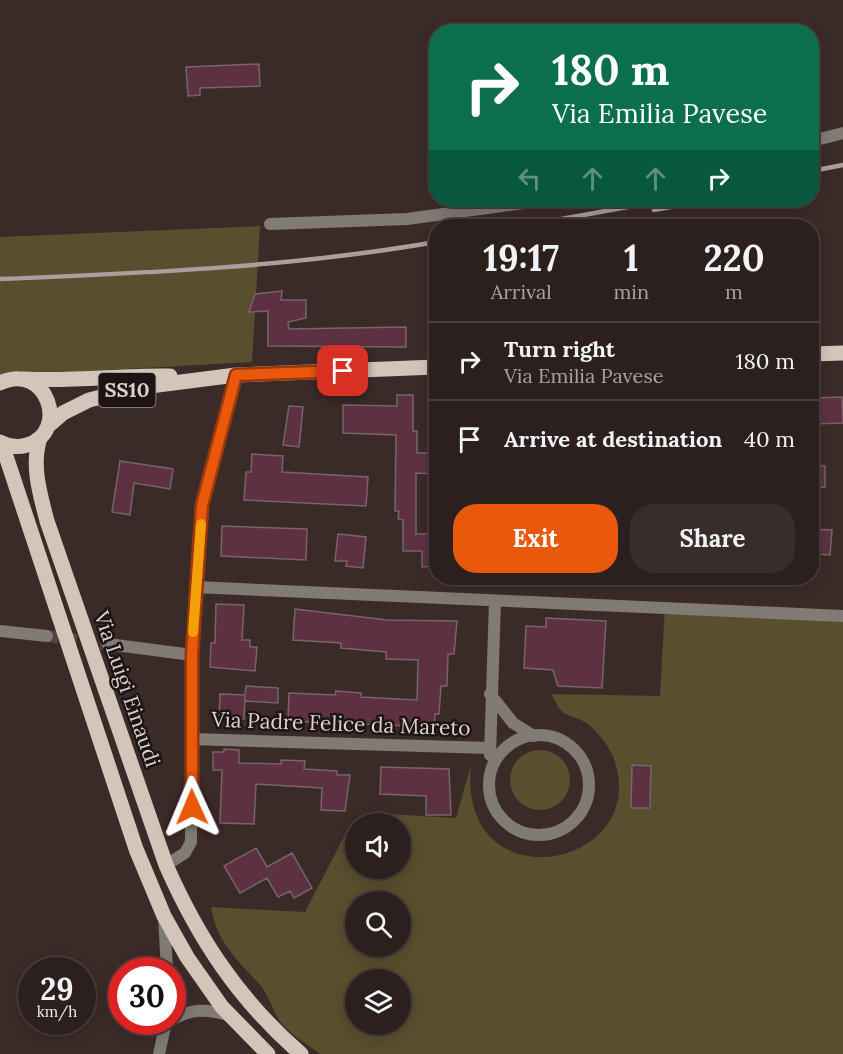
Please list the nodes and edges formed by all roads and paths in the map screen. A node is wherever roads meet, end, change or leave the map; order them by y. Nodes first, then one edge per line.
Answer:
1 (843, 133) edge
2 (819, 139) edge
3 (494, 207) edge
4 (270, 224) dead end
5 (843, 353) edge
6 (819, 354) edge
7 (429, 367) edge
8 (236, 375) junction
9 (215, 376) junction
10 (24, 380) junction
11 (0, 383) edge
12 (44, 432) junction
13 (1, 443) edge
14 (0, 472) edge
15 (18, 496) junction
16 (195, 587) junction
17 (495, 600) junction
18 (843, 616) edge
19 (0, 631) edge
20 (47, 636) tunnel mouth
21 (108, 644) tunnel mouth
22 (192, 654) junction
23 (490, 694) junction
24 (534, 736) junction
25 (191, 739) junction
26 (490, 748) junction
27 (490, 772) junction
28 (166, 865) junction
29 (164, 916) junction
30 (166, 957) edge
31 (186, 1012) edge
32 (228, 1014) junction
33 (165, 1035) edge
34 (159, 1054) edge
35 (268, 1054) edge
36 (301, 1054) edge

1 - 2 street
3 - 4 street
5 - 6 main road
7 - 8 main road, SS10
8 - 9 main road, SS10
8 - 16 street
9 - 10 main road, SS10
9 - 12 main road, SS10
10 - 11 main road, SS10
10 - 12 main road, Via Luigi Einaudi
12 - 13 main road, SS10
12 - 28 main road, Via Luigi Einaudi
13 - 15 main road, Via Luigi Einaudi
14 - 15 main road
15 - 29 main road, Via Luigi Einaudi
16 - 17 street
16 - 22 street
17 - 18 street
17 - 23 street
19 - 20 street
21 - 22 street
22 - 25 street
23 - 24 street
23 - 26 street
24 - 27 street
24 - 27 street
25 - 26 street, Via Padre Felice da Mareto
25 - 28 street
26 - 27 street
28 - 36 main road, Via Luigi Einaudi
29 - 30 street
29 - 32 main road, Via Luigi Einaudi
31 - 32 street
32 - 35 main road, Via Luigi Einaudi
33 - 34 street

